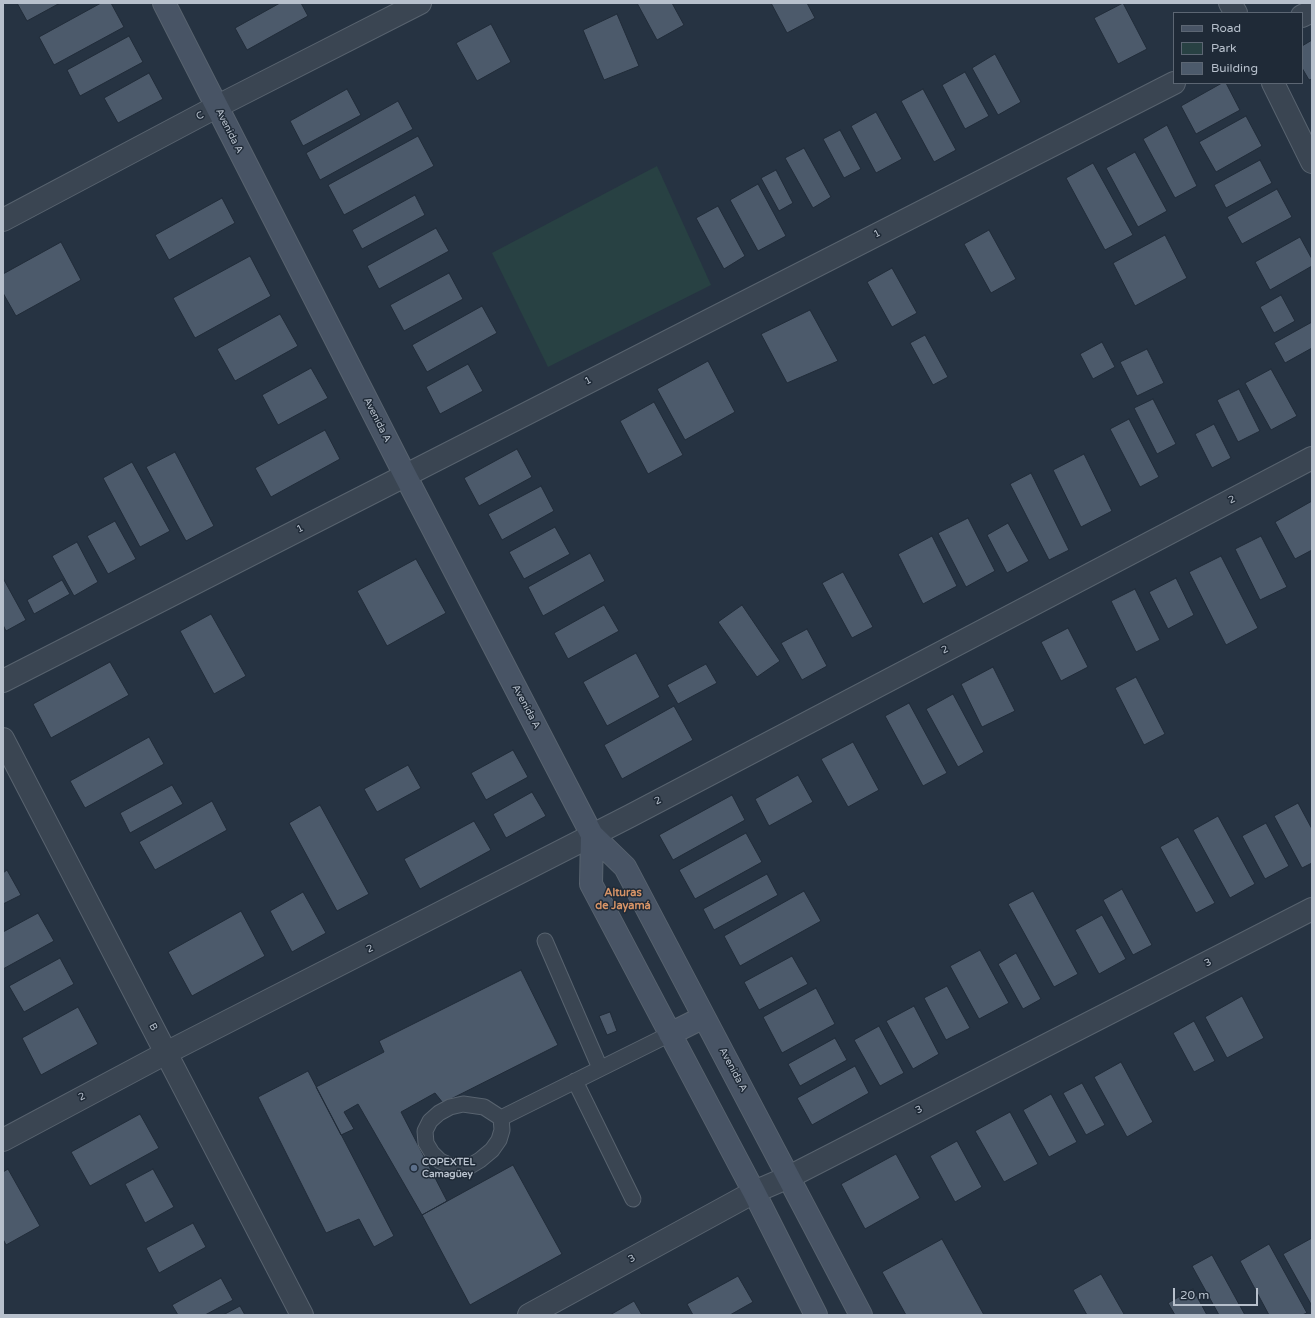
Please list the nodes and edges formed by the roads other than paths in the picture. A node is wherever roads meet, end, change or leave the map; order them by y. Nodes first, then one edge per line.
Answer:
1 (164, 3) edge
2 (420, 3) edge
3 (1230, 3) edge
4 (1312, 11) edge
5 (1235, 12) edge
6 (1303, 16) edge
7 (1173, 84) edge
8 (1273, 84) edge
9 (216, 107) junction
10 (1312, 162) edge
11 (3, 220) edge
12 (1312, 458) edge
13 (405, 475) junction
14 (3, 681) edge
15 (3, 739) edge
16 (592, 835) junction
17 (1312, 909) edge
18 (545, 941) dead end
19 (704, 1017) junction
20 (670, 1034) junction
21 (166, 1053) junction
22 (600, 1068) junction
23 (575, 1081) junction
24 (501, 1118) junction
25 (3, 1140) edge
26 (789, 1177) junction
27 (754, 1192) junction
28 (633, 1199) dead end
29 (302, 1315) edge
30 (529, 1315) edge
31 (816, 1315) edge
32 (861, 1315) edge

1 - 9 main road, Avenida A
2 - 9 street, C
3 - 5 street
4 - 6 street
7 - 13 street, 1
8 - 10 street
9 - 11 street, C
9 - 13 main road, Avenida A
12 - 16 street, 2
13 - 14 street, 1
13 - 16 main road, Avenida A
15 - 21 street, B
16 - 19 main road, Avenida A
16 - 20 main road, Avenida A
16 - 21 street, 2
17 - 26 street, 3
18 - 22 lane
19 - 20 main road
19 - 26 main road, Avenida A
20 - 22 lane
20 - 27 main road, Avenida A
21 - 25 street, 2
21 - 29 street, B
22 - 23 lane
23 - 24 lane
23 - 28 lane
24 - 24 lane
26 - 27 street, 3
26 - 32 main road, Avenida A
27 - 30 street, 3
27 - 31 main road, Avenida A

